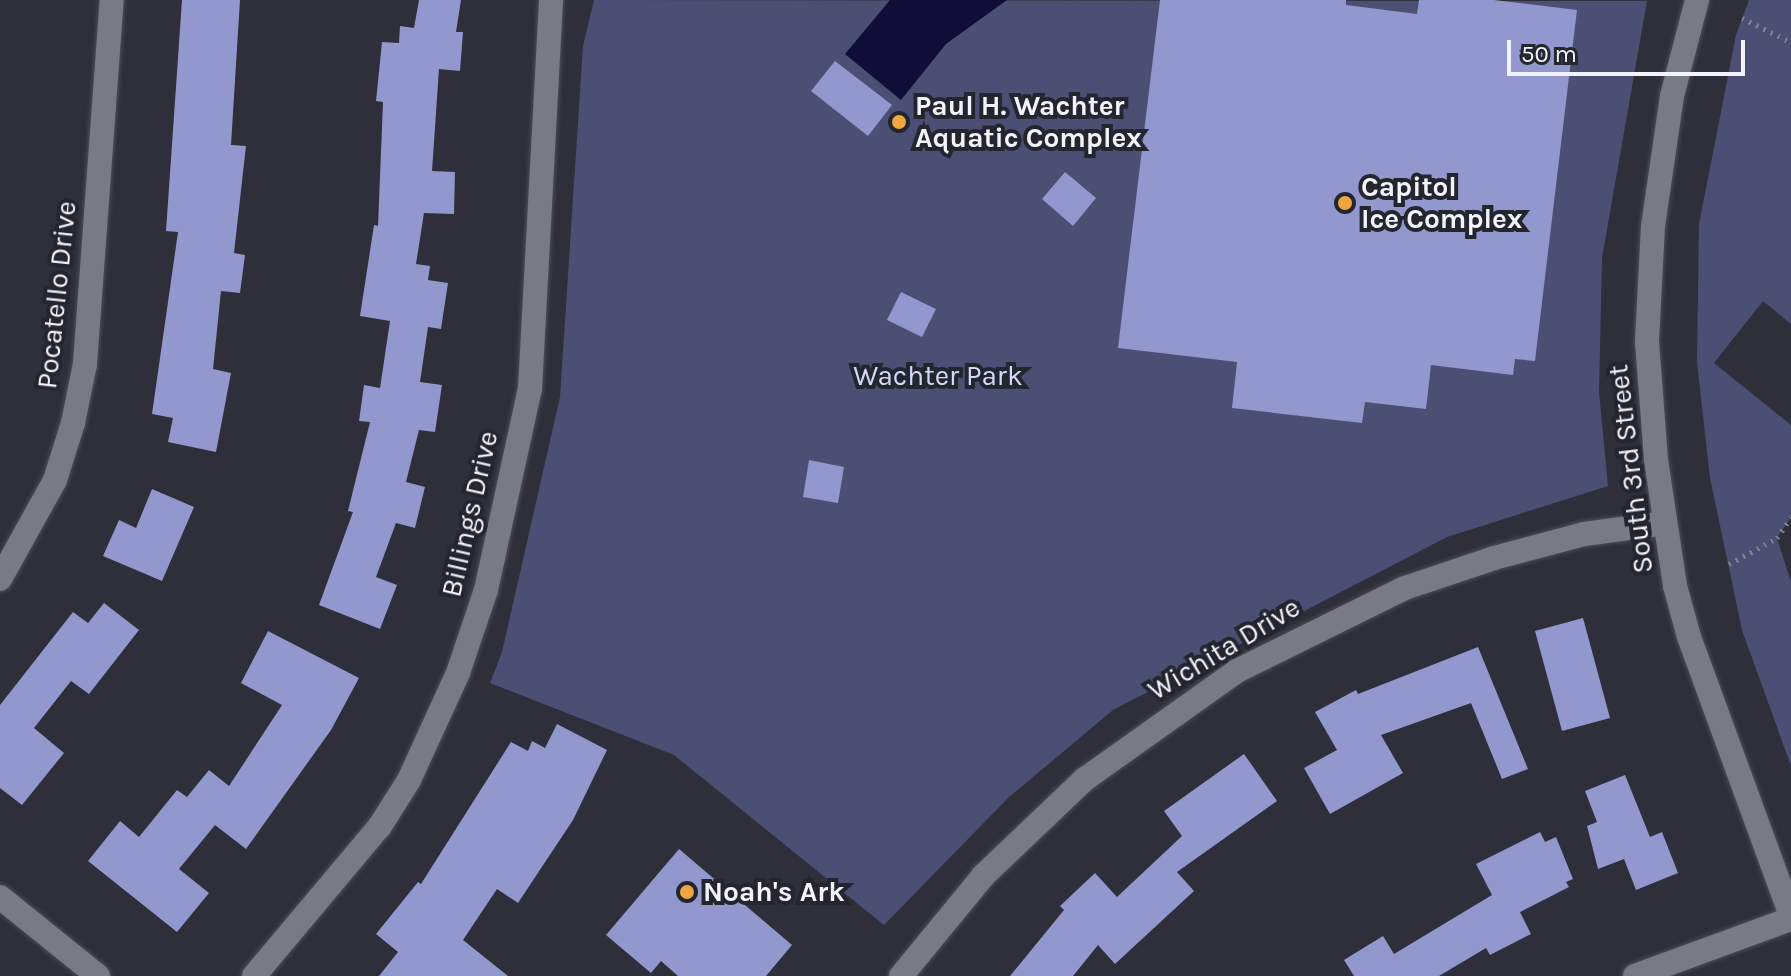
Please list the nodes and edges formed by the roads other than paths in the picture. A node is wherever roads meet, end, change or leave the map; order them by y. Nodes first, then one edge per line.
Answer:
1 (112, 0) edge
2 (551, 0) edge
3 (1697, 0) edge
4 (1665, 523) junction
5 (0, 579) edge
6 (0, 897) edge
7 (1791, 917) edge
8 (98, 976) edge
9 (254, 976) edge
10 (901, 976) edge
11 (1635, 976) edge

1 - 5 street, Pocatello Drive
2 - 9 street, Billings Drive
3 - 4 street, South 3rd Street
4 - 7 street, South 3rd Street
4 - 10 street, Wichita Drive
6 - 8 street
7 - 11 street

